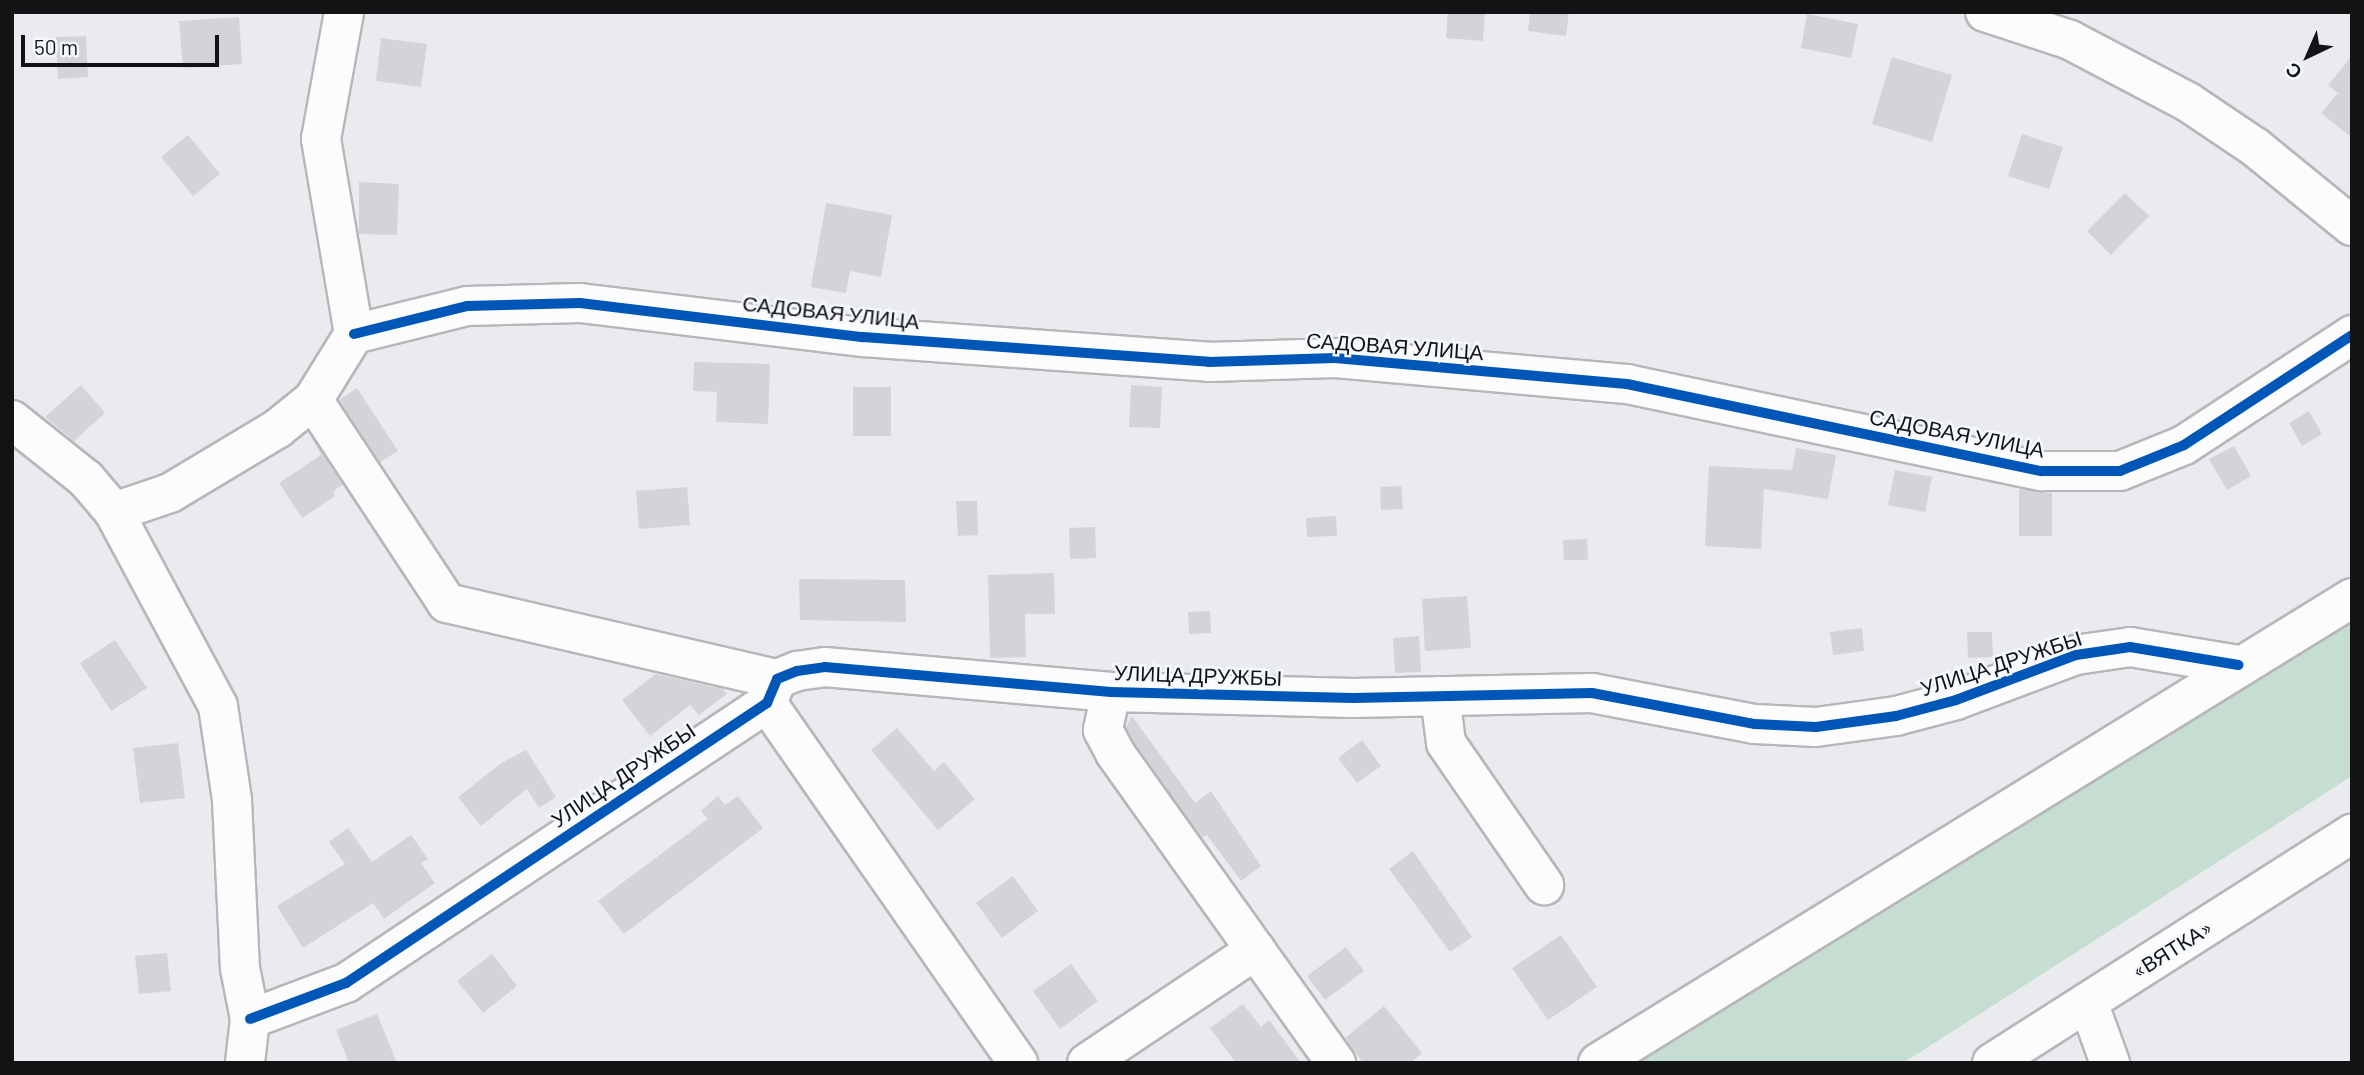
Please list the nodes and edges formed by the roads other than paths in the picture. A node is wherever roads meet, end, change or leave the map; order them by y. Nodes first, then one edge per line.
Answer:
1 (344, 12) edge
2 (1985, 12) edge
3 (2352, 226) edge
4 (354, 334) junction
5 (2352, 335) edge
6 (313, 400) junction
7 (12, 420) edge
8 (114, 512) junction
9 (2352, 598) edge
10 (2239, 665) junction
11 (772, 691) junction
12 (1111, 692) junction
13 (1440, 696) junction
14 (2352, 834) edge
15 (1544, 885) dead end
16 (1256, 950) junction
17 (2088, 1002) junction
18 (250, 1019) junction
19 (245, 1063) edge
20 (1018, 1063) edge
21 (1087, 1063) edge
22 (1336, 1063) edge
23 (1598, 1063) edge
24 (1992, 1063) edge
25 (2110, 1063) edge

1 - 4 street
2 - 3 street
4 - 5 street, САДОВАЯ УЛИЦА
4 - 6 street
6 - 8 street
6 - 11 street
7 - 8 street
8 - 18 street
9 - 10 street
10 - 13 street, УЛИЦА ДРУЖБЫ
10 - 23 street
11 - 12 street, УЛИЦА ДРУЖБЫ
11 - 18 street, УЛИЦА ДРУЖБЫ
11 - 20 street
12 - 13 street, УЛИЦА ДРУЖБЫ
12 - 16 street
13 - 15 street
14 - 17 street, «ВЯТКА»
16 - 21 street
16 - 22 street
17 - 24 street, «ВЯТКА»
17 - 25 street
18 - 19 street

